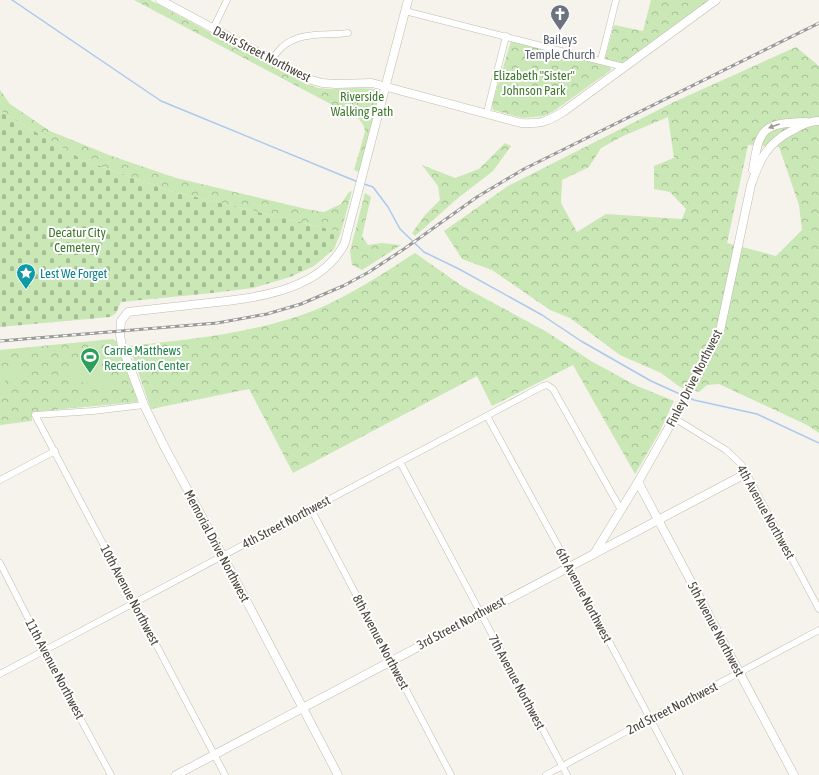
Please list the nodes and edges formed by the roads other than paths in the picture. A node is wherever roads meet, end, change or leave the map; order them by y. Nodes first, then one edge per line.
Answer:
1 (160, 0) edge
2 (227, 0) edge
3 (408, 0) edge
4 (616, 0) edge
5 (716, 0) edge
6 (405, 10) junction
7 (213, 29) junction
8 (348, 33) dead end
9 (506, 36) junction
10 (272, 59) junction
11 (602, 60) junction
12 (624, 67) junction
13 (386, 86) junction
14 (487, 112) junction
15 (816, 121) edge
16 (750, 185) junction
17 (144, 405) junction
18 (486, 416) junction
19 (674, 418) junction
20 (55, 451) junction
21 (400, 462) junction
22 (747, 473) junction
23 (0, 480) edge
24 (638, 482) junction
25 (311, 509) junction
26 (620, 510) junction
27 (658, 520) junction
28 (594, 554) junction
29 (223, 556) junction
30 (0, 564) edge
31 (569, 566) junction
32 (134, 603) junction
33 (819, 609) edge
34 (481, 613) junction
35 (819, 630) edge
36 (45, 650) junction
37 (391, 661) junction
38 (740, 673) junction
39 (0, 674) edge
40 (303, 708) junction
41 (650, 718) junction
42 (214, 754) junction
43 (563, 767) junction
44 (111, 775) edge
45 (176, 775) edge
46 (225, 775) edge
47 (338, 775) edge
48 (451, 775) edge
49 (546, 775) edge
50 (567, 775) edge
51 (680, 775) edge
52 (794, 775) edge

1 - 7 street, Davis Street Northwest
2 - 7 street
3 - 6 street
4 - 11 street
5 - 12 street, Davis Street Northwest
6 - 9 street
6 - 13 street
7 - 10 street, Davis Street Northwest
8 - 10 street
9 - 11 street
9 - 14 street
10 - 13 street, Davis Street Northwest
11 - 12 street
12 - 14 street, Davis Street Northwest
13 - 14 street, Davis Street Northwest
13 - 17 street, Memorial Drive Northwest
15 - 16 street, Finley Drive Northwest
15 -> 16 street, Finley Drive Northwest
16 - 19 street, Finley Drive Northwest
17 - 20 street, 10th Avenue Northwest
17 - 29 street, Memorial Drive Northwest
18 - 21 street, 4th Street Northwest
18 - 26 street, 4th Street Northwest
18 - 31 street, 6th Avenue Northwest
19 - 22 street, 4th Avenue Northwest
19 - 24 street, Finley Drive Northwest
20 - 23 street
20 - 32 street, 10th Avenue Northwest
21 - 25 street, 4th Street Northwest
21 - 34 street, 7th Avenue Northwest
22 - 27 street, 3rd Street Northwest
22 - 33 street, 4th Avenue Northwest
24 - 26 street, Finley Drive Northwest
24 - 27 street, 5th Avenue Northwest
25 - 29 street, 4th Street Northwest
25 - 37 street, 8th Avenue Northwest
26 - 28 street, Finley Drive Northwest
27 - 28 street, 3rd Street Northwest
27 - 38 street, 5th Avenue Northwest
28 - 31 street, 3rd Street Northwest
29 - 32 street, 4th Street Northwest
29 - 40 street, Memorial Drive Northwest
30 - 36 street, 11th Avenue Northwest
31 - 34 street, 3rd Street Northwest
31 - 41 street, 6th Avenue Northwest
32 - 36 street, 4th Street Northwest
32 - 42 street, 10th Avenue Northwest
34 - 37 street, 3rd Street Northwest
34 - 43 street, 7th Avenue Northwest
35 - 38 street, 2nd Street Northwest
36 - 39 street, 4th Street Northwest
36 - 44 street, 11th Avenue Northwest
37 - 40 street, 3rd Street Northwest
37 - 48 street, 8th Avenue Northwest
38 - 41 street, 2nd Street Northwest
38 - 52 street, 5th Avenue Northwest
40 - 42 street, 3rd Street Northwest
40 - 47 street, Memorial Drive Northwest
41 - 43 street, 2nd Street Northwest
41 - 51 street, 6th Avenue Northwest
42 - 45 street, 3rd Street Northwest
42 - 46 street, 10th Avenue Northwest
43 - 49 street, 2nd Street Northwest
43 - 50 street, 7th Avenue Northwest

